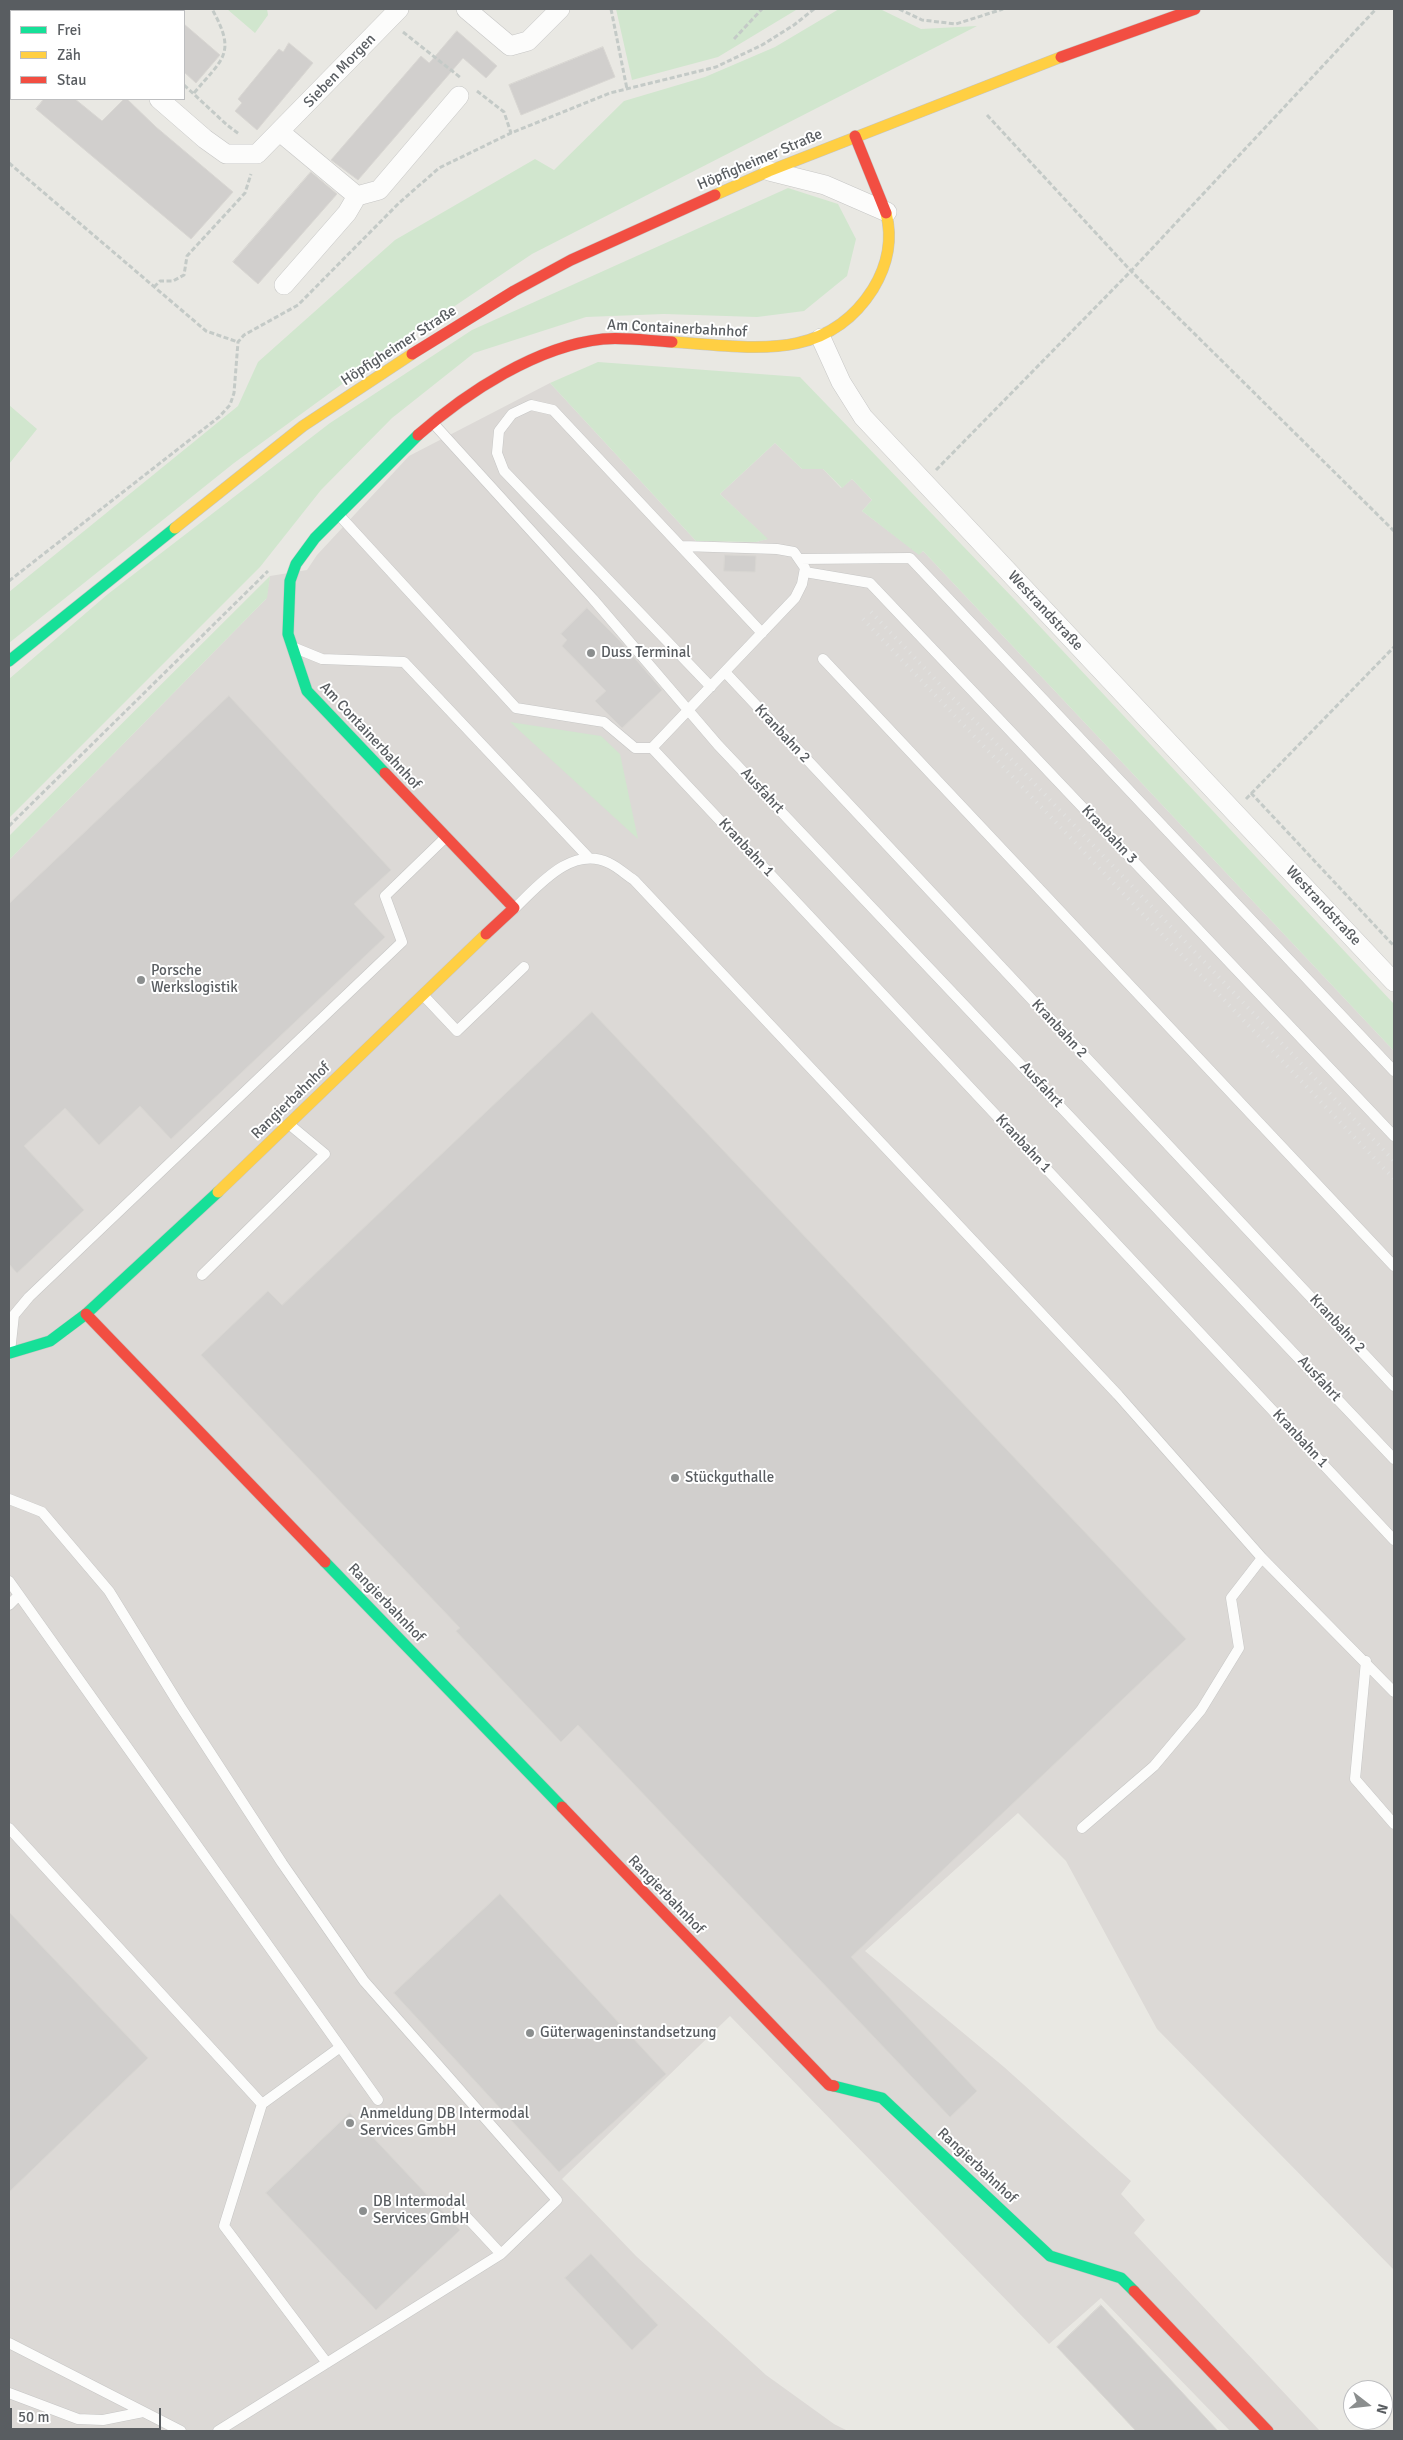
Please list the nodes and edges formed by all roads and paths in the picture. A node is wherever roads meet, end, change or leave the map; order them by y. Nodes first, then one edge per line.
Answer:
1 (212, 9) edge
2 (466, 9) edge
3 (560, 9) edge
4 (611, 9) edge
5 (762, 9) edge
6 (899, 9) edge
7 (1003, 9) edge
8 (1195, 9) edge
9 (1376, 9) edge
10 (812, 10) edge
11 (396, 12) edge
12 (734, 39) dead end
13 (185, 86) edge
14 (466, 88) junction
15 (627, 89) junction
16 (194, 93) junction
17 (160, 100) edge
18 (987, 115) dead end
19 (280, 132) junction
20 (511, 133) junction
21 (855, 136) junction
22 (261, 150) junction
23 (9, 163) edge
24 (769, 171) junction
25 (357, 196) junction
26 (887, 212) junction
27 (1131, 270) junction
28 (284, 285) dead end
29 (154, 287) junction
30 (821, 338) junction
31 (238, 342) junction
32 (432, 422) junction
33 (925, 483) junction
34 (338, 514) junction
35 (1394, 532) edge
36 (682, 546) junction
37 (799, 559) junction
38 (292, 572) junction
39 (804, 572) junction
40 (9, 581) edge
41 (762, 633) junction
42 (290, 646) junction
43 (1394, 648) edge
44 (823, 659) dead end
45 (9, 661) edge
46 (724, 672) junction
47 (711, 687) junction
48 (688, 710) junction
49 (652, 748) junction
50 (1251, 793) junction
51 (1233, 812) junction
52 (9, 826) edge
53 (446, 837) junction
54 (588, 857) junction
55 (514, 908) junction
56 (1394, 946) edge
57 (524, 967) dead end
58 (1394, 982) edge
59 (423, 996) junction
60 (1394, 1071) edge
61 (289, 1124) junction
62 (1394, 1136) edge
63 (1394, 1266) edge
64 (202, 1275) dead end
65 (86, 1314) junction
66 (10, 1353) joint
67 (1394, 1386) edge
68 (1394, 1459) edge
69 (9, 1499) edge
70 (1394, 1540) edge
71 (1262, 1558) junction
72 (9, 1581) edge
73 (19, 1595) junction
74 (9, 1605) edge
75 (1366, 1661) junction
76 (1394, 1692) edge
77 (1394, 1824) edge
78 (9, 1828) edge
79 (1082, 1828) dead end
80 (339, 2048) junction
81 (378, 2100) dead end
82 (262, 2104) junction
83 (459, 2208) dead end
84 (501, 2254) junction
85 (9, 2343) edge
86 (327, 2363) junction
87 (9, 2393) edge
88 (143, 2412) junction
89 (181, 2431) edge
90 (218, 2431) edge
91 (1268, 2431) edge

1 - 16 path
2 - 3 street
4 - 15 path
5 - 12 path
6 - 7 path
8 - 21 street, Höpfigheimer Straße
9 - 27 path
10 - 15 path
11 - 14 path
11 - 19 street, Sieben Morgen
13 - 16 path
14 - 20 path
14 - 25 street
15 - 20 path
16 - 22 path
17 - 22 street
18 - 27 path
19 - 22 street, Sieben Morgen
19 - 25 street
20 - 31 path
21 - 24 street, Höpfigheimer Straße
21 - 26 street
22 - 29 path
23 - 29 path
24 - 26 street
24 - 45 street, Höpfigheimer Straße
25 - 28 street
26 - 30 street
27 - 33 path
27 - 35 path
29 - 31 path
30 - 32 street, Am Containerbahnhof
30 - 33 street, Westrandstraße
31 - 40 path
32 - 34 street, Am Containerbahnhof
32 - 48 lane
33 - 51 street, Westrandstraße
34 - 38 street, Am Containerbahnhof
34 - 49 lane
36 - 37 lane
36 - 41 lane
36 - 47 lane
37 - 39 lane
37 - 60 lane
38 - 42 street, Am Containerbahnhof
38 - 52 path
39 - 41 lane
39 - 62 lane, Kranbahn 3
41 - 46 lane
42 - 53 street, Am Containerbahnhof
42 - 54 lane
43 - 50 path
44 - 63 lane
46 - 47 lane
46 - 67 lane, Kranbahn 2
47 - 48 lane
48 - 49 lane
48 - 68 lane, Ausfahrt
49 - 70 lane, Kranbahn 1
50 - 51 path
50 - 56 path
51 - 58 street, Westrandstraße
53 - 55 street, Am Containerbahnhof
53 - 66 lane
54 - 55 lane
54 - 71 lane
55 - 59 street, Rangierbahnhof
57 - 59 lane
59 - 61 street, Rangierbahnhof
61 - 64 lane
61 - 65 street, Rangierbahnhof
65 - 66 street, Rangierbahnhof
65 - 91 street, Rangierbahnhof
69 - 84 lane
71 - 75 lane
71 - 79 lane
72 - 73 lane
73 - 74 lane
73 - 80 lane
75 - 76 lane
75 - 77 lane
78 - 82 lane
80 - 81 lane
80 - 82 lane
82 - 86 lane
83 - 84 lane
84 - 86 lane
85 - 88 lane
86 - 90 lane
87 - 88 lane
88 - 89 lane

